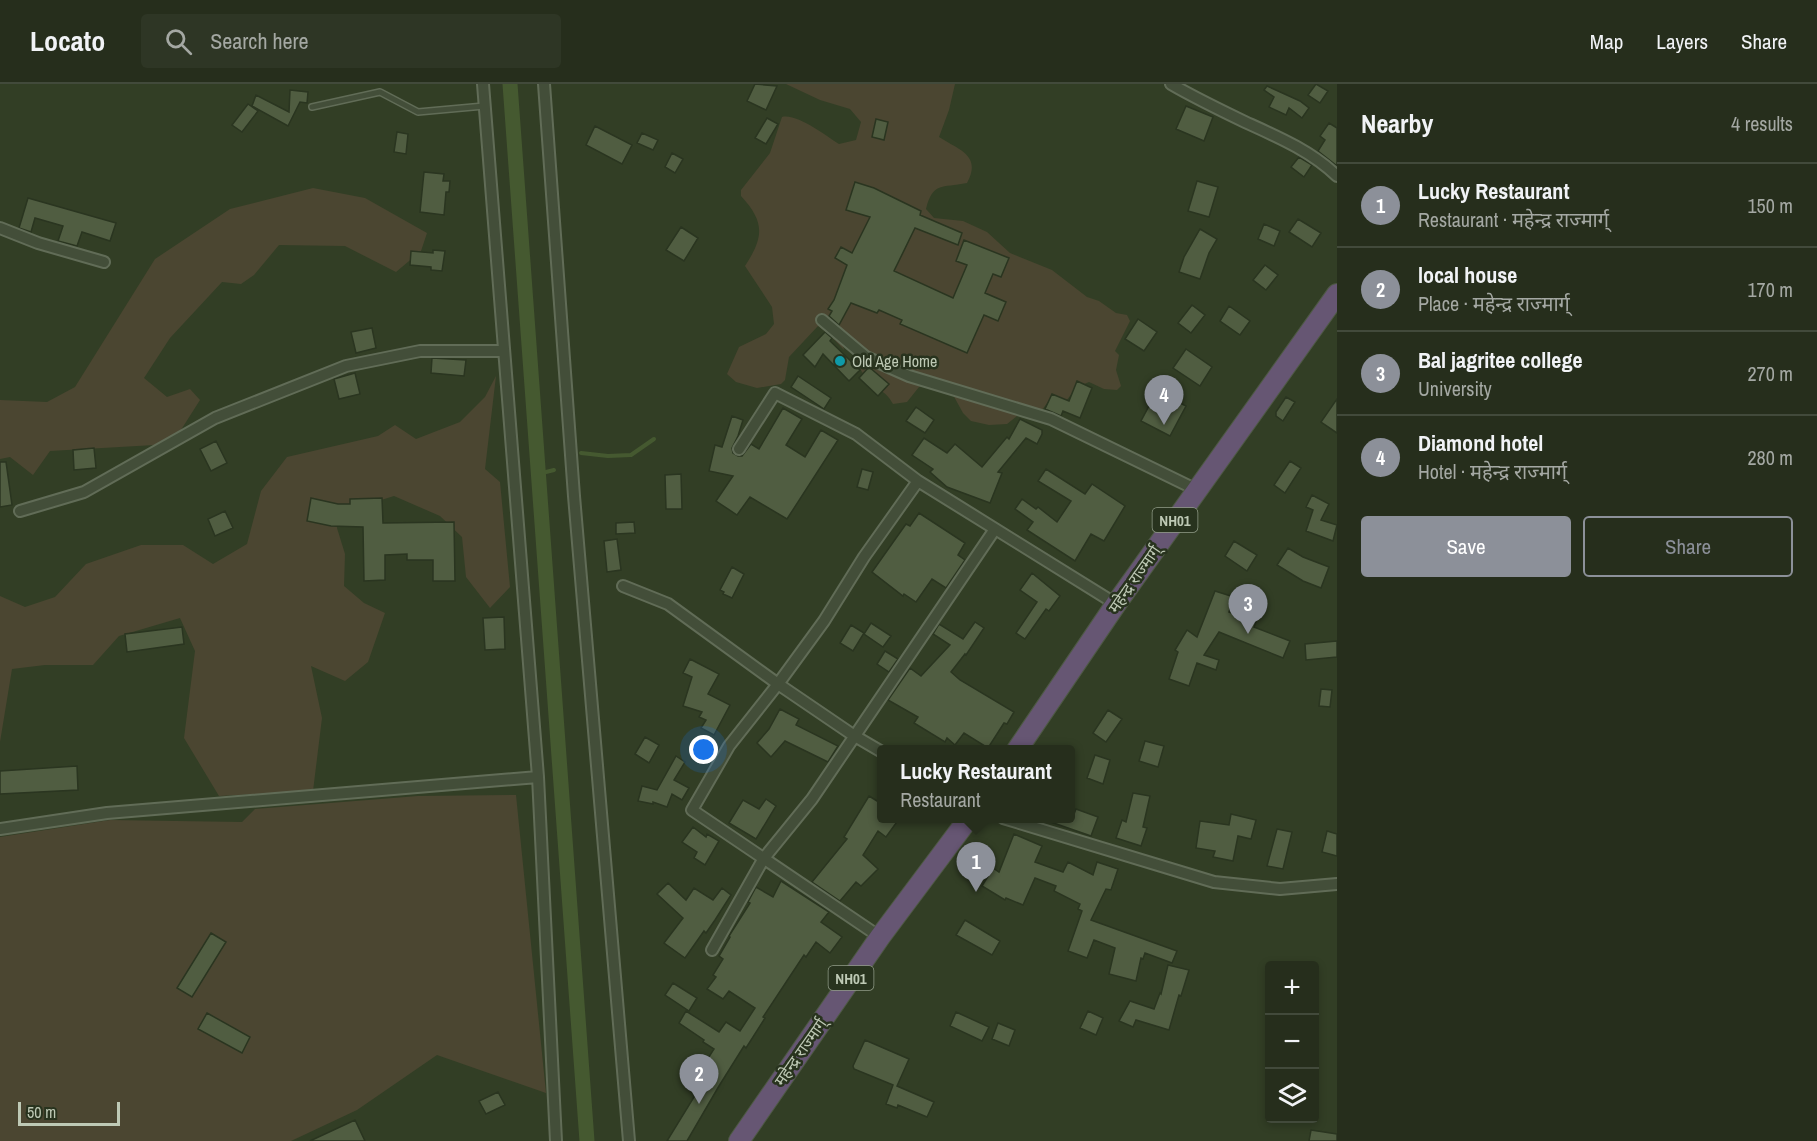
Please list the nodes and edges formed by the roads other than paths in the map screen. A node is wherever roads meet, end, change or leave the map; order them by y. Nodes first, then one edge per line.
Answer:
1 (483, 84) edge
2 (544, 84) edge
3 (1171, 84) edge
4 (484, 106) junction
5 (312, 107) dead end
6 (1337, 176) edge
7 (0, 228) edge
8 (104, 262) dead end
9 (1337, 294) edge
10 (822, 320) dead end
11 (503, 351) junction
12 (739, 449) dead end
13 (918, 481) junction
14 (1197, 490) junction
15 (20, 511) dead end
16 (995, 529) junction
17 (623, 586) dead end
18 (1116, 604) junction
19 (778, 684) junction
20 (853, 735) junction
21 (1020, 745) edge
22 (877, 749) edge
23 (538, 777) junction
24 (966, 823) edge
25 (1016, 823) edge
26 (0, 829) edge
27 (764, 858) junction
28 (1337, 884) edge
29 (880, 937) junction
30 (712, 950) dead end
31 (556, 1141) edge
32 (629, 1141) edge
33 (739, 1141) edge

1 - 4 street
2 - 32 street
3 - 6 street
4 - 5 lane
4 - 11 street
7 - 8 street
9 - 14 highway, महेन्द्र राज्मार्ग् / NH01
10 - 14 street
11 - 15 street
11 - 23 street
12 - 13 street
13 - 16 street
13 - 19 street
14 - 18 highway, महेन्द्र राज्मार्ग् / NH01
16 - 18 street
16 - 20 street
17 - 19 street
18 - 21 highway, महेन्द्र राज्मार्ग् / NH01
19 - 20 street
19 - 27 street
20 - 22 street
20 - 27 street
23 - 26 street
23 - 31 street
24 - 29 highway, महेन्द्र राज्मार्ग् / NH01
25 - 28 street
27 - 29 street
27 - 30 street
29 - 33 highway, महेन्द्र राज्मार्ग् / NH01

